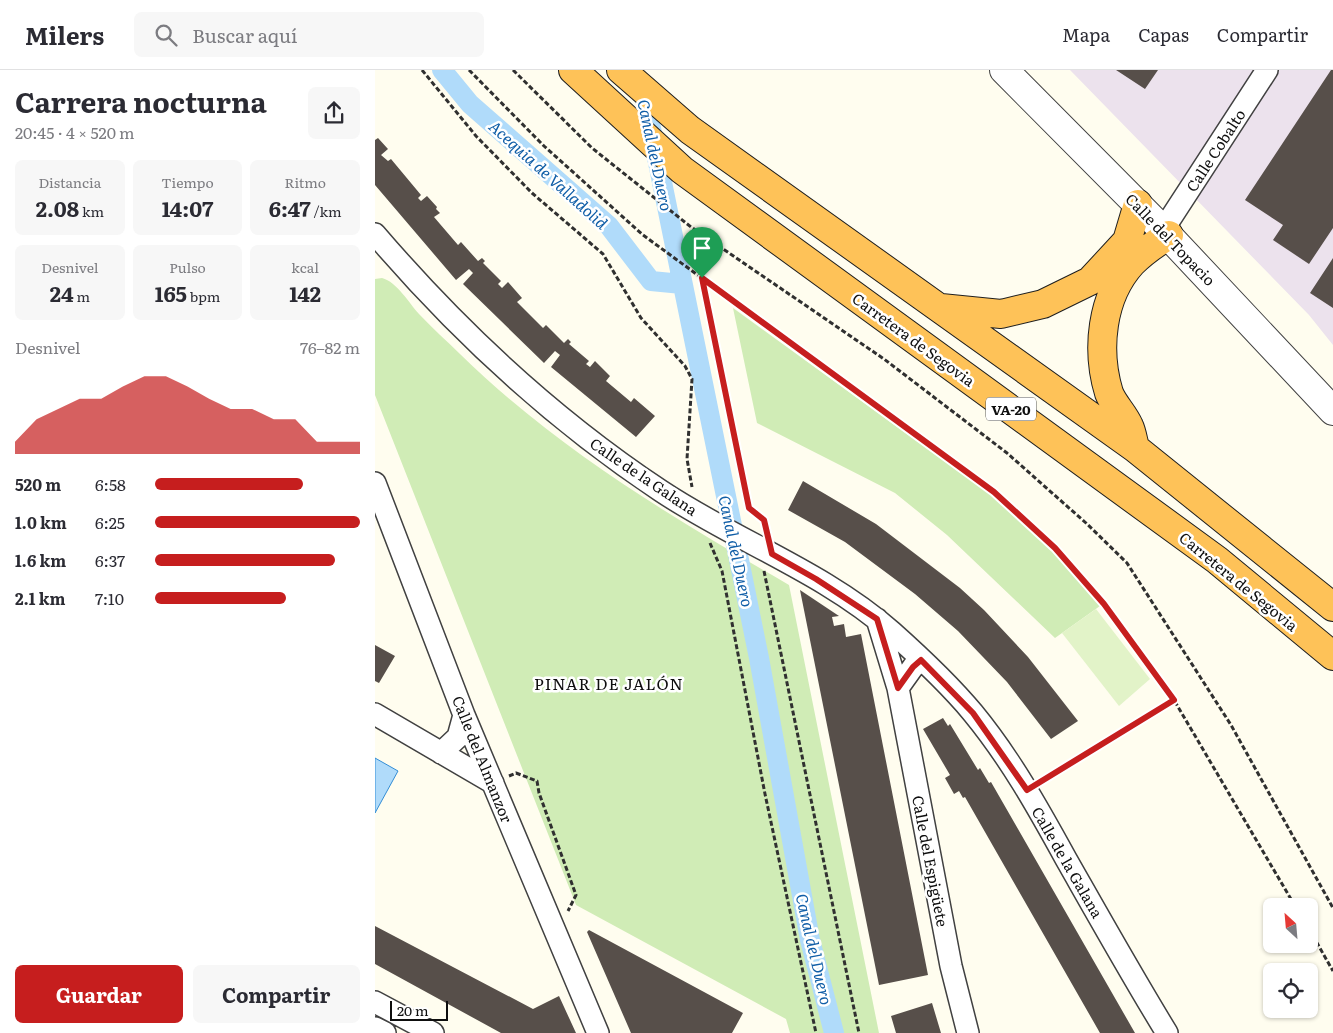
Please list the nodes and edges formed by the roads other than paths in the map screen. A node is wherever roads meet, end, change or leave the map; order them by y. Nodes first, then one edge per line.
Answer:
1 (573, 70) edge
2 (621, 70) edge
3 (1004, 70) edge
4 (1267, 70) edge
5 (1138, 204) junction
6 (1166, 232) junction
7 (376, 238) edge
8 (939, 308) junction
9 (1333, 411) edge
10 (1135, 448) junction
11 (375, 482) edge
12 (1333, 607) edge
13 (877, 619) junction
14 (1333, 656) edge
15 (921, 660) junction
16 (898, 688) junction
17 (375, 714) edge
18 (464, 715) junction
19 (441, 753) junction
20 (493, 783) junction
21 (375, 1002) edge
22 (375, 1028) edge
23 (385, 1033) edge
24 (433, 1033) edge
25 (599, 1033) edge
26 (968, 1033) edge
27 (1167, 1033) edge

1 - 14 highway, Carretera de Segovia / VA-20
2 - 8 highway, VA-20
3 - 5 street, Calle del Topacio
4 - 6 street, Calle Cobalto
5 - 6 street, Calle del Topacio
5 - 8 highway
6 - 9 street, Calle del Topacio
6 - 10 highway
7 - 13 street, Calle de la Galana
8 - 10 highway, VA-20
10 - 12 highway, VA-20
11 - 18 street, Calle del Almanzor
13 - 15 street, Calle de la Galana
13 - 16 street, Calle del Espigüete
15 - 16 street
15 - 27 street, Calle de la Galana
16 - 26 street, Calle del Espigüete
17 - 19 street
18 - 19 street
18 - 20 street, Calle del Almanzor
19 - 20 street
20 - 25 street, Calle del Almanzor
21 - 24 street
22 - 23 street

